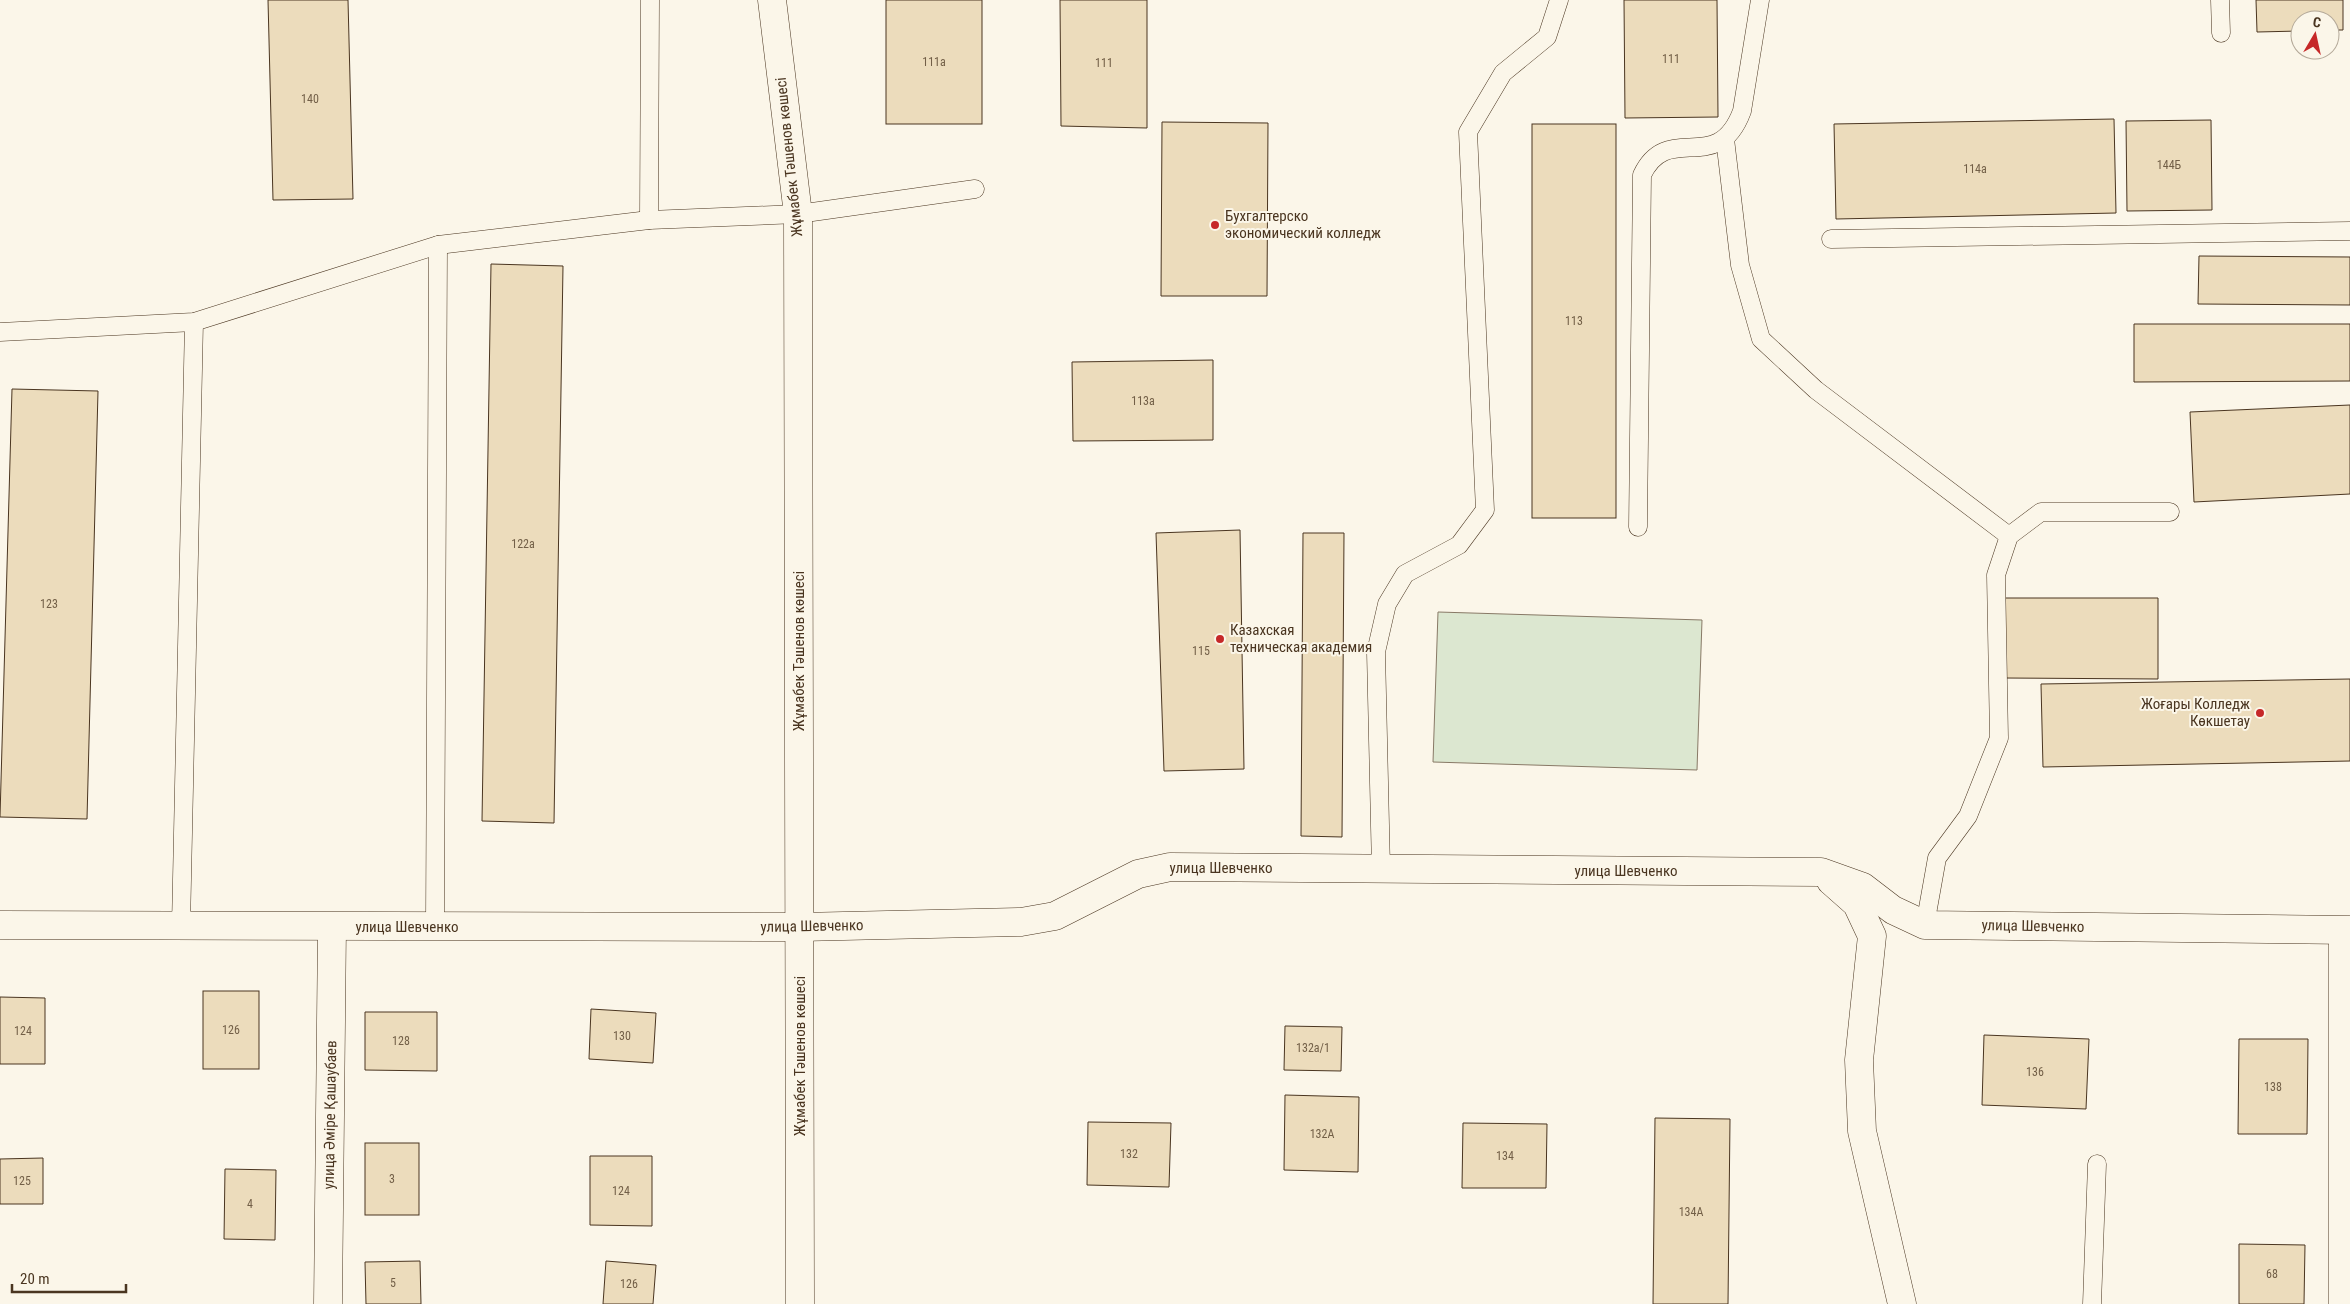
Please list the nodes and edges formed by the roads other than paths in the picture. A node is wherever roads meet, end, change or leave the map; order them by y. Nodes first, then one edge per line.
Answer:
1 (650, 0) edge
2 (772, 0) edge
3 (1559, 0) edge
4 (1760, 0) edge
5 (2220, 0) edge
6 (2221, 33) dead end
7 (1725, 139) junction
8 (976, 189) dead end
9 (798, 214) junction
10 (649, 220) junction
11 (2350, 231) edge
12 (1831, 239) dead end
13 (438, 245) junction
14 (194, 322) junction
15 (0, 332) edge
16 (2170, 512) dead end
17 (1638, 527) dead end
18 (2009, 536) junction
19 (1381, 869) junction
20 (1821, 872) junction
21 (0, 925) edge
22 (1925, 925) junction
23 (182, 926) junction
24 (332, 927) junction
25 (435, 927) junction
26 (800, 927) junction
27 (2346, 930) edge
28 (2097, 1164) dead end
29 (328, 1304) edge
30 (800, 1304) edge
31 (1902, 1304) edge
32 (2092, 1304) edge
33 (2343, 1304) edge

1 - 10 lane
2 - 9 street, Жұмабек Тәшенов көшесі
3 - 19 lane
4 - 7 lane
5 - 6 lane
7 - 17 lane
7 - 18 lane
8 - 9 lane
9 - 10 lane
9 - 26 street, Жұмабек Тәшенов көшесі
10 - 13 lane
11 - 12 lane
13 - 14 lane
13 - 25 lane
14 - 15 lane
14 - 23 lane
16 - 18 lane
18 - 22 lane
19 - 20 street, улица Шевченко
19 - 26 street, улица Шевченко
20 - 22 street, улица Шевченко
20 - 31 street
21 - 23 street, улица Шевченко
22 - 27 street, улица Шевченко
23 - 24 street, улица Шевченко
24 - 25 street, улица Шевченко
24 - 29 street, улица Әміре Қашаубаев
25 - 26 street, улица Шевченко
26 - 30 street, Жұмабек Тәшенов көшесі
27 - 33 street
28 - 32 lane

